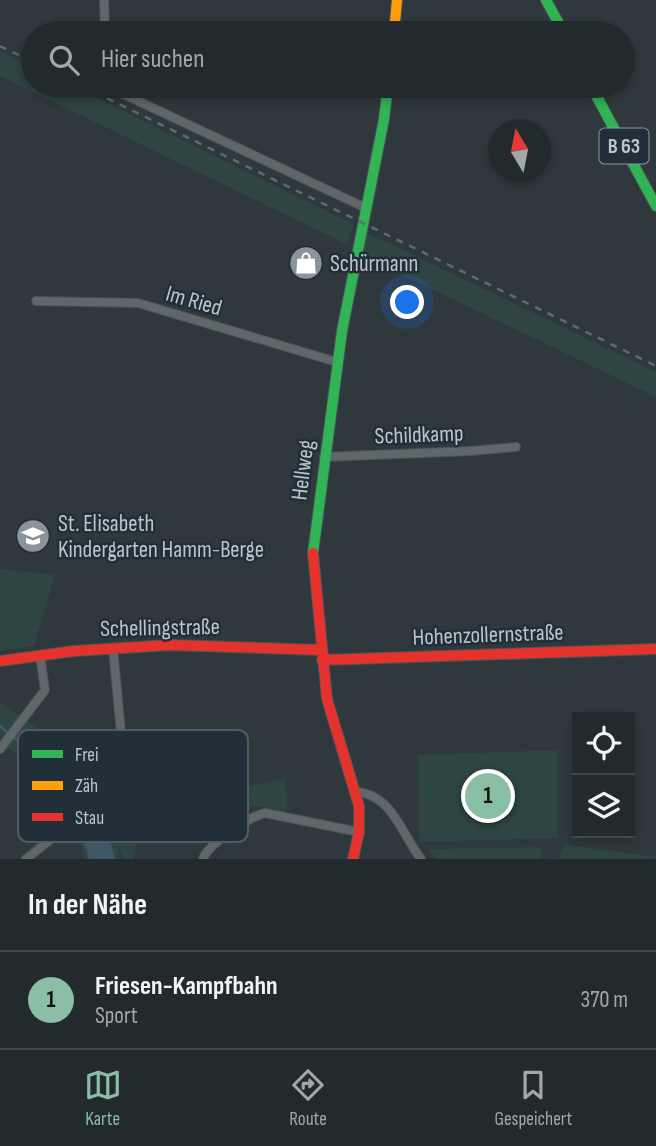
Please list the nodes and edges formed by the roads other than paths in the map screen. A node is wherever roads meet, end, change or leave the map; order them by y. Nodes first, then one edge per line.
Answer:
1 (104, 0) edge
2 (397, 0) edge
3 (546, 0) edge
4 (105, 21) edge
5 (395, 21) edge
6 (557, 21) edge
7 (132, 98) edge
8 (387, 98) edge
9 (598, 98) edge
10 (656, 206) edge
11 (366, 208) junction
12 (36, 302) dead end
13 (337, 362) junction
14 (516, 447) dead end
15 (324, 457) junction
16 (113, 648) junction
17 (656, 649) edge
18 (321, 655) junction
19 (40, 656) junction
20 (0, 661) edge
21 (121, 730) edge
22 (0, 749) edge
23 (355, 792) junction
24 (248, 821) edge
25 (359, 832) junction
26 (47, 842) edge
27 (219, 842) edge
28 (26, 859) edge
29 (203, 859) edge
30 (353, 859) edge
31 (421, 859) edge

1 - 4 street
2 - 5 street
3 - 6 street
7 - 11 street
8 - 11 street, Hellweg
9 - 10 street, B 63
11 - 13 street, Hellweg
12 - 13 street, Im Ried
13 - 15 street, Hellweg
14 - 15 street, Schildkamp
15 - 18 street, Hellweg
16 - 18 street, Schellingstraße
16 - 19 street, Schellingstraße
16 - 21 street
17 - 18 street, Hohenzollernstraße
18 - 23 street, Hellweg
19 - 20 street, Schellingstraße
19 - 22 street
23 - 25 street, Hellweg
23 - 31 street
24 - 25 street
25 - 30 street, Hellweg
26 - 28 street
27 - 29 street

